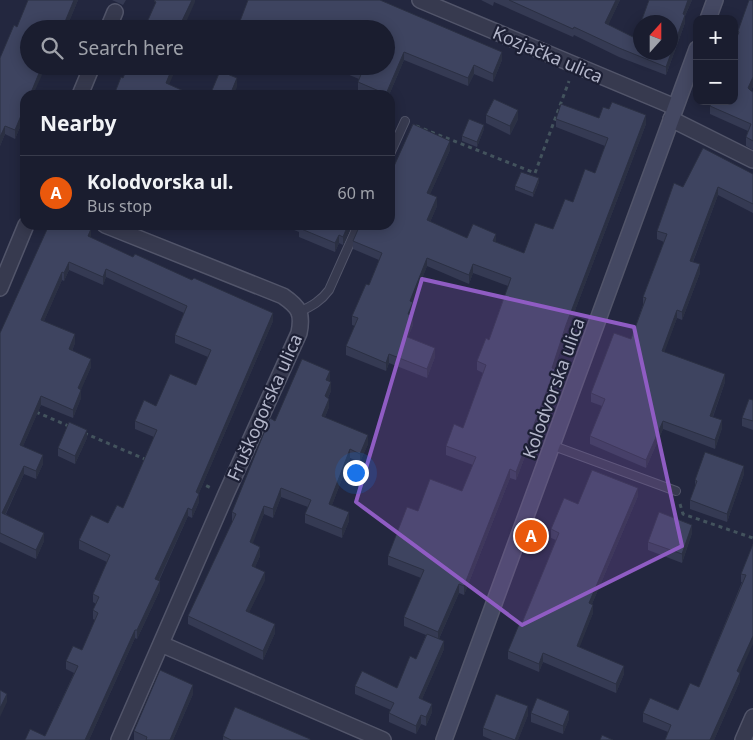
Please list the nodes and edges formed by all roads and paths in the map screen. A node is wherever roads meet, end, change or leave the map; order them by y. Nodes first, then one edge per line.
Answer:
1 (420, 0) edge
2 (715, 0) edge
3 (114, 12) dead end
4 (709, 15) edge
5 (111, 20) edge
6 (693, 60) edge
7 (575, 65) junction
8 (88, 75) edge
9 (82, 90) edge
10 (673, 113) junction
11 (405, 122) joint
12 (395, 143) edge
13 (753, 160) edge
14 (24, 230) edge
15 (118, 230) edge
16 (356, 230) edge
17 (0, 288) edge
18 (299, 312) junction
19 (27, 408) edge
20 (72, 427) edge
21 (81, 431) edge
22 (552, 445) junction
23 (154, 463) edge
24 (199, 482) edge
25 (676, 491) joint
26 (226, 494) junction
27 (753, 538) edge
28 (161, 644) junction
29 (753, 717) edge
30 (119, 740) edge
31 (383, 740) edge
32 (444, 740) edge
33 (743, 740) edge

1 - 7 street, Kozjačka ulica
2 - 4 street
3 - 5 street
6 - 10 street, Kolodvorska ulica
7 - 10 street, Kozjačka ulica
7 - 11 path
8 - 9 street
10 - 13 street, Kozjačka ulica
10 - 22 street, Kolodvorska ulica
11 - 12 lane
14 - 17 street
15 - 18 street, Fruškogorska ulica
16 - 18 lane
18 - 26 street, Fruškogorska ulica
19 - 20 path
21 - 23 path
22 - 25 lane
22 - 32 street, Kolodvorska ulica
24 - 26 path
25 - 27 path
26 - 28 street, Fruškogorska ulica
28 - 30 street, Fruškogorska ulica
28 - 31 street
29 - 33 street

